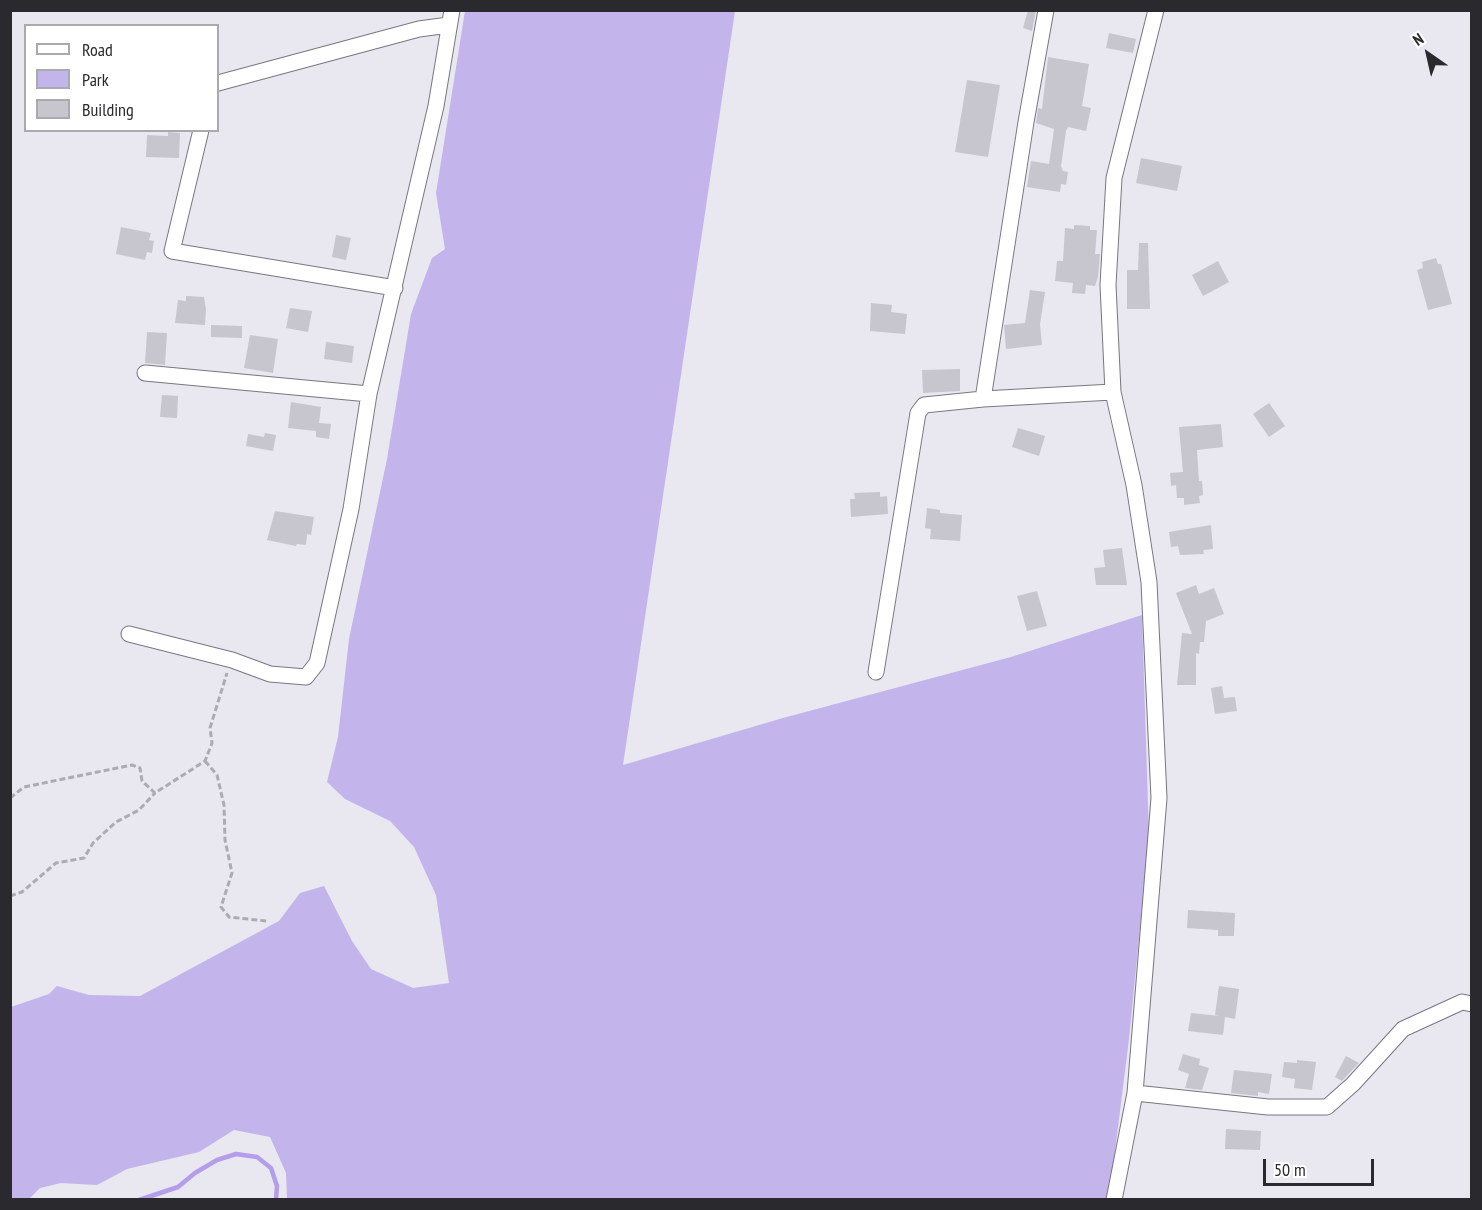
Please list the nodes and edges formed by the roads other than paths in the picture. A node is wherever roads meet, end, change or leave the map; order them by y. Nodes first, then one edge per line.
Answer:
1 (1047, 10) edge
2 (1156, 10) edge
3 (450, 18) edge
4 (219, 83) edge
5 (201, 132) edge
6 (396, 288) junction
7 (145, 373) dead end
8 (1113, 392) junction
9 (369, 394) junction
10 (983, 399) junction
11 (129, 634) dead end
12 (876, 672) dead end
13 (1472, 1004) edge
14 (1135, 1093) junction
15 (1114, 1200) edge

1 - 10 street
2 - 8 street
3 - 4 street
3 - 6 street
5 - 6 street
6 - 9 street
7 - 9 street
8 - 10 street
8 - 14 street
9 - 11 street
10 - 12 street
13 - 14 street
14 - 15 street

